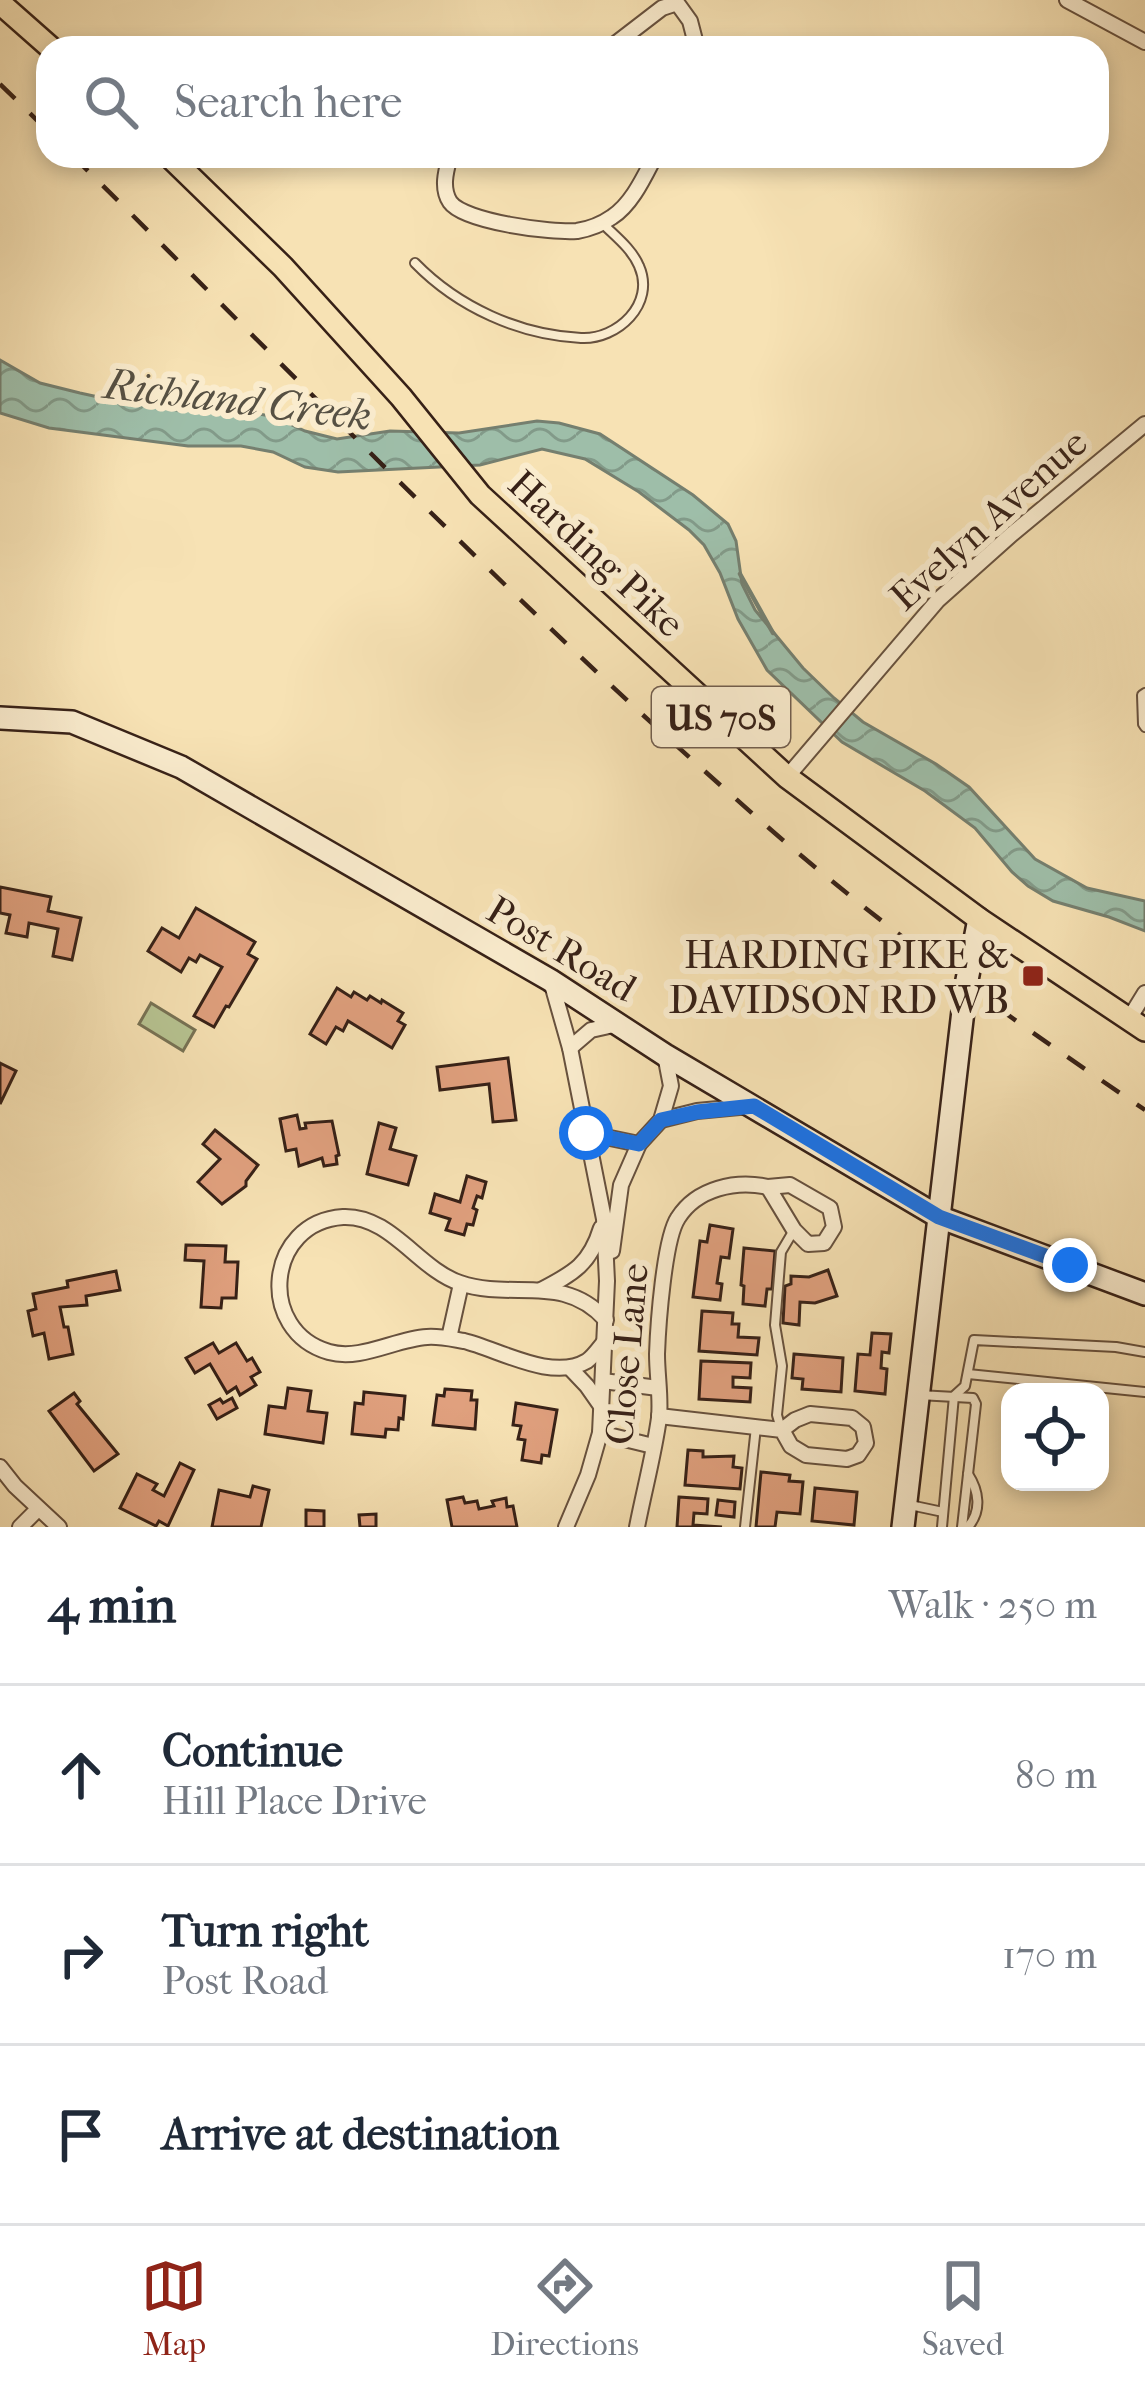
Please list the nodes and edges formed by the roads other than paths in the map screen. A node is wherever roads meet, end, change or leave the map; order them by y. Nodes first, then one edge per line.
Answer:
1 (1067, 0) edge
2 (0, 2) edge
3 (678, 2) edge
4 (38, 36) edge
5 (626, 36) edge
6 (694, 36) edge
7 (1145, 42) edge
8 (181, 168) edge
9 (448, 168) edge
10 (648, 168) edge
11 (602, 223) junction
12 (416, 263) dead end
13 (1145, 424) edge
14 (1145, 693) edge
15 (0, 718) edge
16 (1145, 727) edge
17 (787, 777) junction
18 (979, 919) junction
19 (550, 980) junction
20 (1145, 993) edge
21 (618, 1024) junction
22 (1137, 1025) edge
23 (570, 1048) junction
24 (665, 1055) junction
25 (754, 1106) junction
26 (661, 1120) junction
27 (586, 1133) junction
28 (639, 1144) junction
29 (768, 1187) junction
30 (939, 1217) junction
31 (604, 1219) junction
32 (794, 1230) junction
33 (607, 1281) junction
34 (461, 1283) junction
35 (541, 1290) junction
36 (1145, 1294) edge
37 (606, 1321) junction
38 (449, 1338) junction
39 (605, 1341) junction
40 (1145, 1352) edge
41 (570, 1368) junction
42 (968, 1374) junction
43 (604, 1381) junction
44 (658, 1388) junction
45 (1145, 1392) edge
46 (918, 1395) junction
47 (954, 1396) junction
48 (602, 1407) junction
49 (659, 1416) junction
50 (756, 1427) junction
51 (782, 1430) junction
52 (600, 1433) junction
53 (653, 1446) junction
54 (0, 1467) edge
55 (38, 1509) junction
56 (944, 1512) junction
57 (904, 1516) edge
58 (567, 1525) edge
59 (20, 1527) edge
60 (59, 1527) edge
61 (638, 1527) edge
62 (745, 1527) edge
63 (942, 1527) edge
64 (965, 1527) edge

1 - 7 street
2 - 4 main road
3 - 5 street
3 - 6 street
8 - 17 main road, Harding Pike / US 70S
9 - 11 street
10 - 11 street
11 - 12 lane
13 - 17 street, Evelyn Avenue
14 - 16 lane
15 - 19 street, Post Road
17 - 18 main road, Harding Pike / US 70S
18 - 22 main road, Harding Pike / US 70S
18 - 30 street
19 - 21 street, Post Road
19 - 23 street
20 - 22 street
21 - 23 street
21 - 24 street, Post Road
23 - 27 street
24 - 25 street, Post Road
24 - 26 street
25 - 26 street
25 - 30 street, Post Road
26 - 28 street
27 - 28 street
27 - 31 street
28 - 33 street
29 - 32 street
29 - 32 street, Close Lane
29 - 44 street, Close Lane
30 - 36 street, Post Road
30 - 46 street
31 - 33 street
31 - 35 street
32 - 51 lane
33 - 37 street
34 - 35 street
34 - 38 street
34 - 38 street
35 - 37 street
37 - 39 street
38 - 41 street
39 - 41 street
39 - 43 street
40 - 42 lane
41 - 48 street
42 - 45 lane
42 - 47 lane
43 - 44 street
43 - 48 street
44 - 49 street, Close Lane
46 - 47 lane
46 - 57 street
47 - 56 lane
47 - 64 lane
48 - 52 street
49 - 50 street
49 - 53 street, Close Lane
50 - 51 street
50 - 62 lane
51 - 51 street
52 - 53 street
52 - 58 street
53 - 61 street, Close Lane
54 - 55 street
55 - 59 street
55 - 60 street
56 - 57 lane
56 - 63 lane

